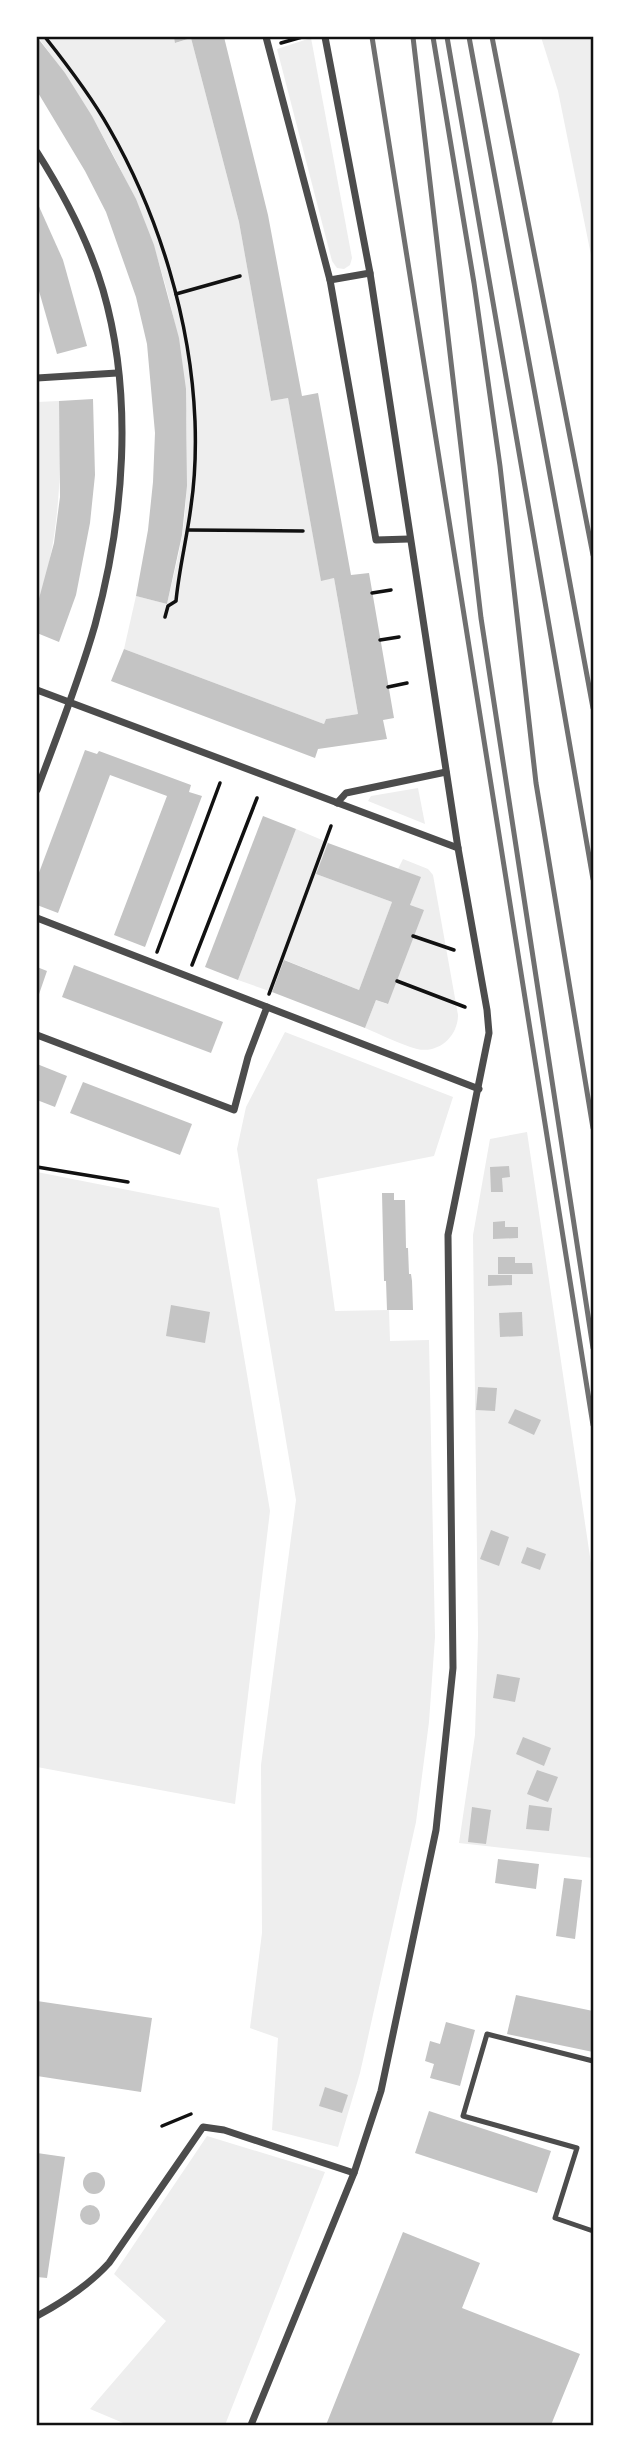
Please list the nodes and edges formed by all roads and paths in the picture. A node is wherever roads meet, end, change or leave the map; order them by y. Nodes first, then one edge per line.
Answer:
1 (45, 37) edge
2 (267, 37) edge
3 (302, 37) edge
4 (325, 37) edge
5 (269, 46) junction
6 (37, 152) edge
7 (370, 273) junction
8 (240, 276) dead end
9 (330, 280) junction
10 (176, 294) junction
11 (117, 373) junction
12 (37, 378) edge
13 (188, 530) junction
14 (303, 531) dead end
15 (409, 539) junction
16 (391, 590) dead end
17 (372, 593) dead end
18 (165, 617) dead end
19 (399, 637) dead end
20 (380, 640) dead end
21 (407, 683) dead end
22 (388, 687) dead end
23 (37, 690) edge
24 (69, 702) junction
25 (446, 772) junction
26 (220, 783) dead end
27 (37, 790) edge
28 (257, 797) dead end
29 (337, 803) junction
30 (331, 825) dead end
31 (458, 848) junction
32 (37, 918) edge
33 (413, 936) dead end
34 (454, 950) dead end
35 (153, 963) junction
36 (188, 976) junction
37 (397, 981) dead end
38 (266, 1006) junction
39 (466, 1007) dead end
40 (37, 1035) edge
41 (479, 1088) junction
42 (37, 1167) edge
43 (128, 1182) dead end
44 (593, 2061) edge
45 (191, 2114) dead end
46 (162, 2126) dead end
47 (354, 2173) junction
48 (593, 2231) edge
49 (37, 2316) edge
50 (251, 2425) edge

1 - 10 path
2 - 5 street
3 - 5 path
4 - 7 street
5 - 9 street
6 - 11 street
7 - 9 street
7 - 15 street
8 - 10 path
9 - 15 street
10 - 13 path
11 - 12 street
11 - 24 street
13 - 14 path
13 - 18 path
15 - 25 street
16 - 17 path
19 - 20 path
21 - 22 path
23 - 24 street
24 - 27 street
24 - 29 street
25 - 29 street
25 - 31 street
26 - 35 path
28 - 36 path
29 - 31 street
30 - 38 path
31 - 41 street
32 - 35 street
33 - 34 path
35 - 36 street
36 - 38 street
37 - 39 path
38 - 40 street
38 - 41 street
41 - 47 street
42 - 43 path
44 - 48 lane
45 - 46 path
47 - 49 street
47 - 50 street

